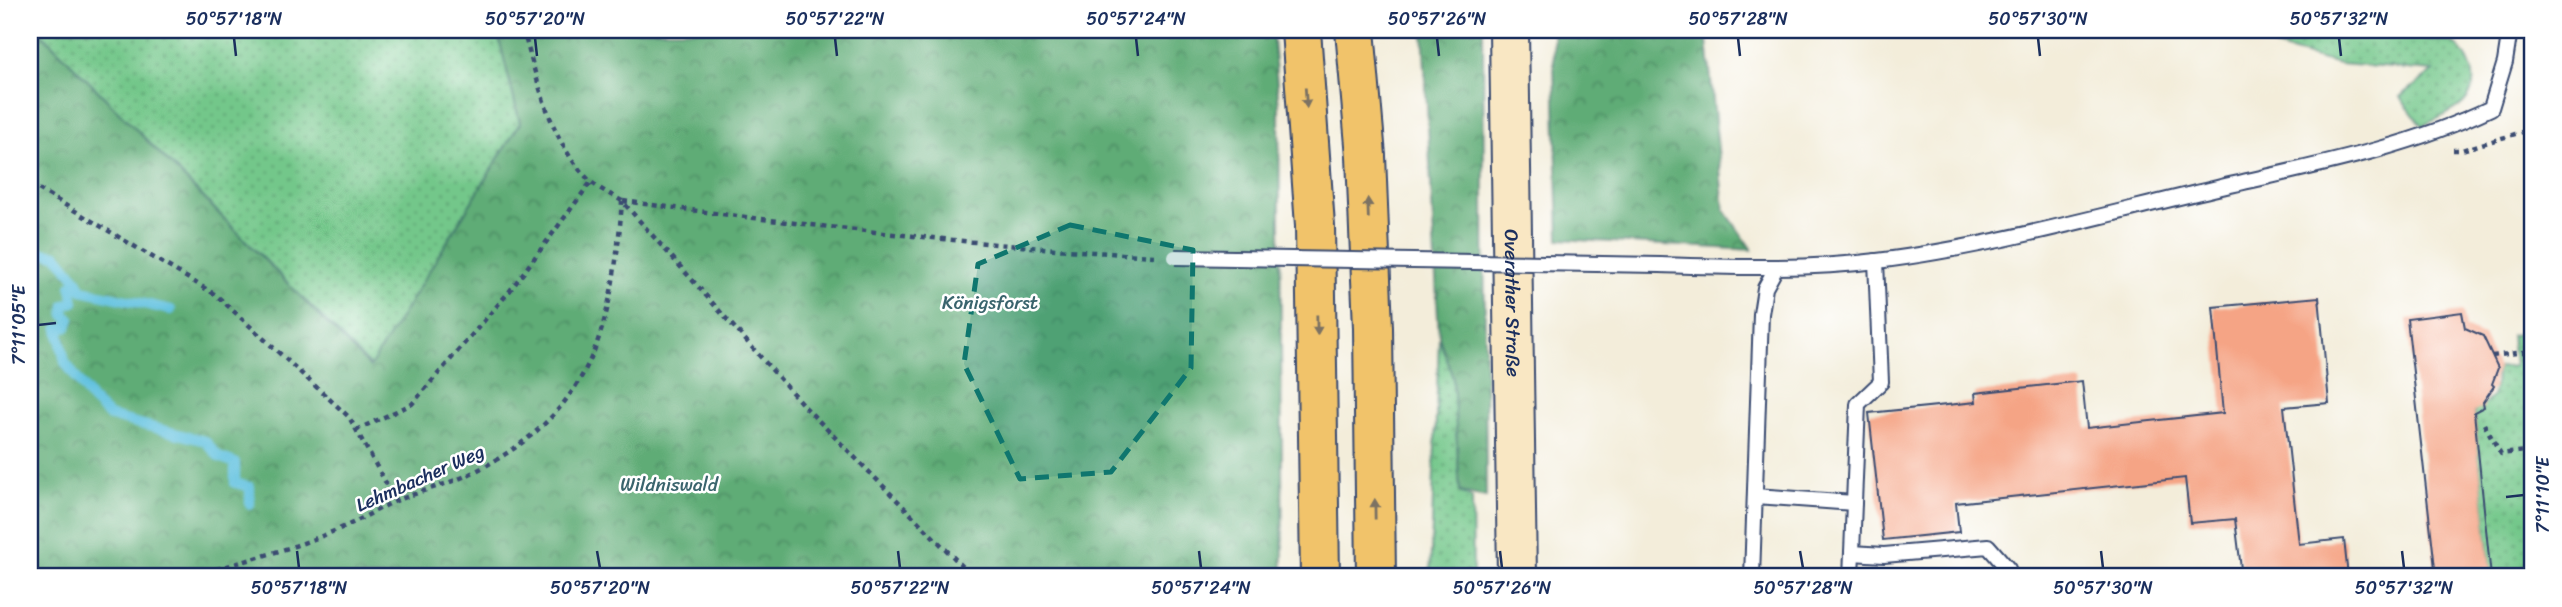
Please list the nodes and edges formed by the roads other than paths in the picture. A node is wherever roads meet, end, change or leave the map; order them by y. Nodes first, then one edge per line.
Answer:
1 (1301, 30) edge
2 (1354, 30) edge
3 (1509, 30) edge
4 (2510, 30) edge
5 (1175, 257) road end
6 (1877, 261) junction
7 (1776, 268) junction
8 (1755, 496) junction
9 (1854, 503) junction
10 (1852, 553) junction
11 (1320, 577) edge
12 (1376, 577) edge
13 (1517, 577) edge
14 (1752, 577) edge
15 (1851, 577) edge
16 (2010, 577) edge

1 -> 11 highway
12 -> 2 highway
3 - 13 main road, Overather Straße
4 - 6 lane
5 - 7 lane, bridge
6 - 7 lane
6 - 9 lane
7 - 8 lane
8 - 9 lane
8 - 14 lane
9 - 10 lane
10 - 15 lane
10 - 16 lane

